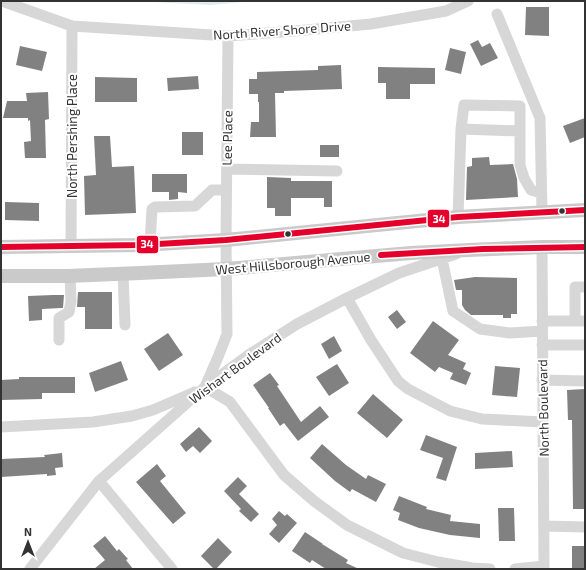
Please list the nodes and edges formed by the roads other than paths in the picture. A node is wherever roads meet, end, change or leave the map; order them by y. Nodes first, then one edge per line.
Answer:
1 (2, 1) edge
2 (468, 1) edge
3 (497, 14) dead end
4 (72, 26) junction
5 (228, 36) junction
6 (461, 129) junction
7 (520, 131) junction
8 (227, 169) junction
9 (337, 171) dead end
10 (226, 190) junction
11 (542, 193) junction
12 (585, 210) edge
13 (542, 212) junction
14 (458, 217) junction
15 (226, 240) junction
16 (150, 244) junction
17 (71, 247) junction
18 (542, 247) junction
19 (585, 247) edge
20 (1, 248) edge
21 (469, 250) junction
22 (442, 259) junction
23 (226, 269) junction
24 (123, 274) junction
25 (1, 276) edge
26 (70, 276) junction
27 (585, 287) edge
28 (347, 298) junction
29 (580, 321) edge
30 (125, 325) dead end
31 (542, 326) junction
32 (59, 340) dead end
33 (542, 345) junction
34 (585, 345) edge
35 (542, 380) junction
36 (585, 380) edge
37 (205, 387) junction
38 (543, 422) junction
39 (1, 427) edge
40 (99, 481) junction
41 (544, 526) junction
42 (585, 527) edge
43 (544, 568) edge
44 (30, 569) edge
45 (172, 569) edge
46 (490, 569) edge
47 (515, 569) edge

1 - 4 street, North River Shore Drive
2 - 5 street, North River Shore Drive
3 - 11 street
4 - 5 street, North River Shore Drive
4 - 17 street, North Pershing Place
5 - 8 street, Lee Place
6 - 7 street
6 - 7 street
6 - 14 street
7 - 11 street
8 - 9 street
8 - 10 street, Lee Place
10 - 15 street, Lee Place
10 - 16 street
11 - 13 street
12 - 13 main road
13 - 14 main road
14 - 15 main road
15 - 16 main road
15 - 23 street, Lee Place
16 - 17 main road
17 - 20 main road
18 - 19 main road, West Hillsborough Avenue
18 - 21 main road, West Hillsborough Avenue
18 - 31 street, North Boulevard
21 - 22 street, Wishart Boulevard
21 - 23 main road, West Hillsborough Avenue
22 - 28 street, Wishart Boulevard
22 - 31 street
23 - 24 main road, West Hillsborough Avenue
23 - 37 street, Lee Place
24 - 26 main road, West Hillsborough Avenue
24 - 30 street
25 - 26 main road, West Hillsborough Avenue
26 - 32 street
27 - 29 street
28 - 37 street, Wishart Boulevard
28 - 38 street
29 - 31 street
31 - 33 street, North Boulevard
33 - 34 street
33 - 35 street, North Boulevard
35 - 36 street
35 - 38 street, North Boulevard
37 - 39 street
37 - 40 street, Wishart Boulevard
37 - 46 street
38 - 41 street, North Boulevard
40 - 44 street, Wishart Boulevard
40 - 45 street
41 - 42 street
41 - 43 street, North Boulevard
43 - 47 street

